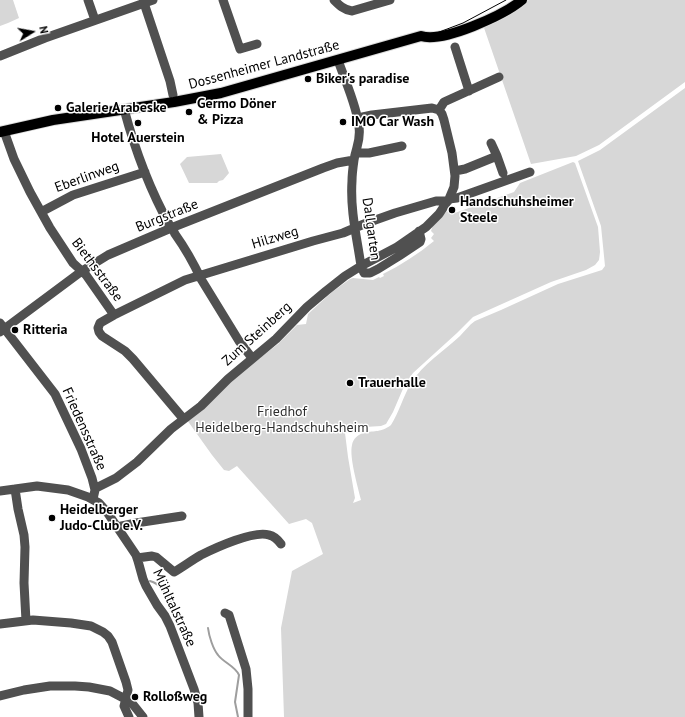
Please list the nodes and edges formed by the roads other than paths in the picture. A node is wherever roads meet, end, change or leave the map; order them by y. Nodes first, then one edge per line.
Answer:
1 (88, 0) edge
2 (153, 0) edge
3 (223, 0) edge
4 (334, 0) edge
5 (390, 0) edge
6 (515, 0) edge
7 (522, 0) edge
8 (144, 3) junction
9 (505, 11) junction
10 (95, 20) junction
11 (257, 44) dead end
12 (455, 47) dead end
13 (0, 56) edge
14 (338, 60) junction
15 (499, 77) dead end
16 (469, 91) junction
17 (172, 95) dead end
18 (124, 109) junction
19 (439, 110) junction
20 (358, 118) junction
21 (2, 132) edge
22 (491, 143) dead end
23 (402, 146) dead end
24 (355, 156) junction
25 (497, 156) junction
26 (455, 171) junction
27 (145, 172) junction
28 (530, 172) dead end
29 (503, 173) dead end
30 (449, 200) junction
31 (40, 212) junction
32 (171, 228) junction
33 (355, 228) junction
34 (361, 266) junction
35 (82, 271) junction
36 (199, 276) junction
37 (114, 315) junction
38 (2, 328) edge
39 (252, 358) junction
40 (184, 418) junction
41 (15, 489) junction
42 (0, 491) edge
43 (94, 495) junction
44 (182, 516) dead end
45 (117, 527) junction
46 (281, 544) dead end
47 (137, 558) junction
48 (225, 613) dead end
49 (26, 621) junction
50 (0, 624) edge
51 (0, 696) edge
52 (126, 700) junction
53 (129, 717) edge
54 (143, 717) edge
55 (200, 717) edge
56 (248, 717) edge

1 - 10 street
2 - 8 street
3 - 11 street
4 - 5 street
6 - 9 main road, Dossenheimer Landstraße
7 - 9 main road, Dossenheimer Landstraße
8 - 10 street
8 - 17 street
9 - 14 main road, Dossenheimer Landstraße
10 - 13 street
12 - 16 street
14 - 18 main road, Dossenheimer Landstraße
14 - 20 street
15 - 16 street
16 - 19 street
18 - 21 main road, Dossenheimer Landstraße
18 - 27 street
19 - 20 street
19 - 26 street
20 - 24 street
21 - 31 street, Biethsstraße
22 - 25 street
23 - 24 street, Burgstraße
24 - 32 street, Burgstraße
24 - 33 street, Dallgarten
25 - 26 street
25 - 29 street
26 - 30 street
27 - 31 street, Eberlinweg
27 - 32 street
28 - 30 street
30 - 33 street, Hilzweg
30 - 34 street, Dallgarten
31 - 35 street, Biethsstraße
32 - 35 street, Burgstraße
32 - 36 street
33 - 34 street, Dallgarten
33 - 36 street, Hilzweg
34 - 39 street, Zum Steinberg
35 - 37 street, Biethsstraße
35 - 38 street, Burgstraße
36 - 37 street, Hilzweg
36 - 39 street
37 - 40 street, Biethsstraße
38 - 43 street, Friedensstraße
39 - 40 street, Zum Steinberg
40 - 43 street, Zum Steinberg
41 - 42 street, Mühltalstraße
41 - 43 street, Mühltalstraße
41 - 49 street
43 - 45 street, Mühltalstraße
44 - 45 street
45 - 47 street, Mühltalstraße
46 - 47 street
47 - 55 street, Mühltalstraße
48 - 56 street
49 - 50 street
49 - 52 street
51 - 52 street
52 - 53 street
52 - 54 street

